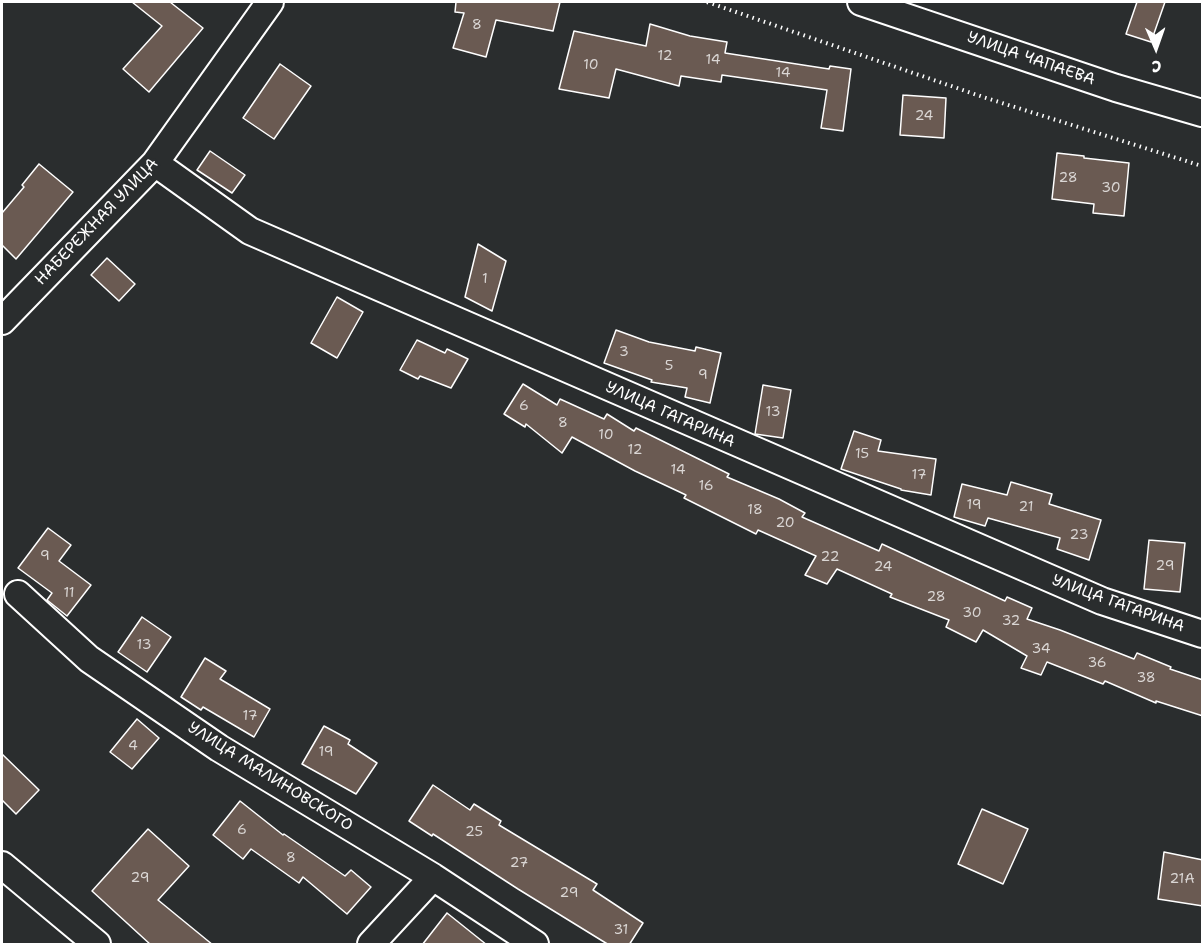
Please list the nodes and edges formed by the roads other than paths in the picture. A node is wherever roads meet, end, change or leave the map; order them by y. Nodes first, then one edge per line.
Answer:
1 (270, 2) edge
2 (861, 2) edge
3 (1203, 113) edge
4 (154, 163) junction
5 (2, 321) edge
6 (18, 594) dead end
7 (1203, 634) edge
8 (2, 865) edge
9 (433, 877) junction
10 (96, 945) edge
11 (371, 945) edge
12 (535, 945) edge

1 - 4 street, НАБЕРЕЖНАЯ УЛИЦА
2 - 3 street, УЛИЦА ЧАПАЕВА
4 - 5 street, НАБЕРЕЖНАЯ УЛИЦА
4 - 7 street, УЛИЦА ГАГАРИНА
6 - 9 street, УЛИЦА МАЛИНОВСКОГО
8 - 10 street
9 - 11 street
9 - 12 street, УЛИЦА МАЛИНОВСКОГО

